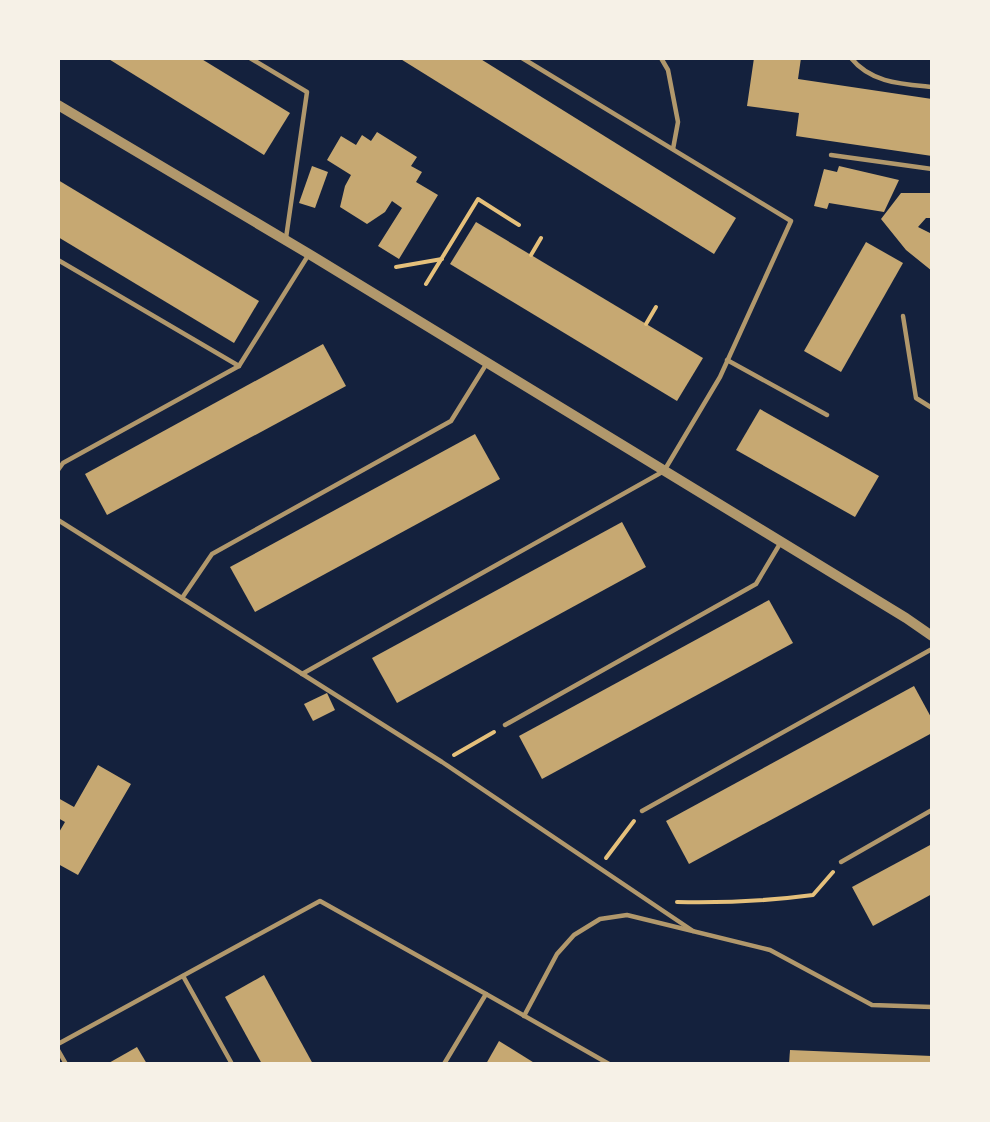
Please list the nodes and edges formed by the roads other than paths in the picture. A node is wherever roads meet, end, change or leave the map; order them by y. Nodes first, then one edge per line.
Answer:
1 (250, 58) edge
2 (522, 58) edge
3 (661, 58) edge
4 (852, 58) edge
5 (932, 87) edge
6 (58, 105) edge
7 (672, 149) junction
8 (831, 155) dead end
9 (932, 169) edge
10 (286, 240) junction
11 (309, 254) junction
12 (58, 260) edge
13 (903, 316) dead end
14 (727, 360) junction
15 (487, 363) junction
16 (239, 366) junction
17 (932, 408) edge
18 (827, 415) dead end
19 (58, 470) edge
20 (664, 471) junction
21 (58, 520) edge
22 (781, 542) junction
23 (182, 598) junction
24 (932, 636) edge
25 (932, 650) edge
26 (302, 674) junction
27 (505, 725) road end
28 (642, 810) road end
29 (932, 810) edge
30 (841, 862) road end
31 (693, 931) junction
32 (183, 976) junction
33 (486, 994) junction
34 (932, 1007) edge
35 (524, 1016) junction
36 (58, 1044) edge
37 (58, 1050) edge
38 (66, 1064) edge
39 (232, 1064) edge
40 (444, 1064) edge
41 (609, 1064) edge

1 - 10 lane
2 - 7 lane
3 - 7 lane
4 - 5 lane
6 - 10 street
7 - 14 lane
8 - 9 lane
10 - 11 street
11 - 15 street
11 - 16 lane
12 - 16 lane
13 - 17 lane
14 - 18 lane
14 - 20 lane
15 - 20 street
15 - 23 lane
16 - 19 lane
20 - 22 street
20 - 26 lane
21 - 23 lane
22 - 24 street
22 - 27 lane
23 - 26 lane
25 - 28 lane
26 - 31 lane
29 - 30 lane
31 - 34 lane
31 - 35 lane
32 - 33 lane
32 - 36 lane
32 - 39 lane
33 - 35 lane
33 - 40 lane
35 - 41 lane
37 - 38 lane

